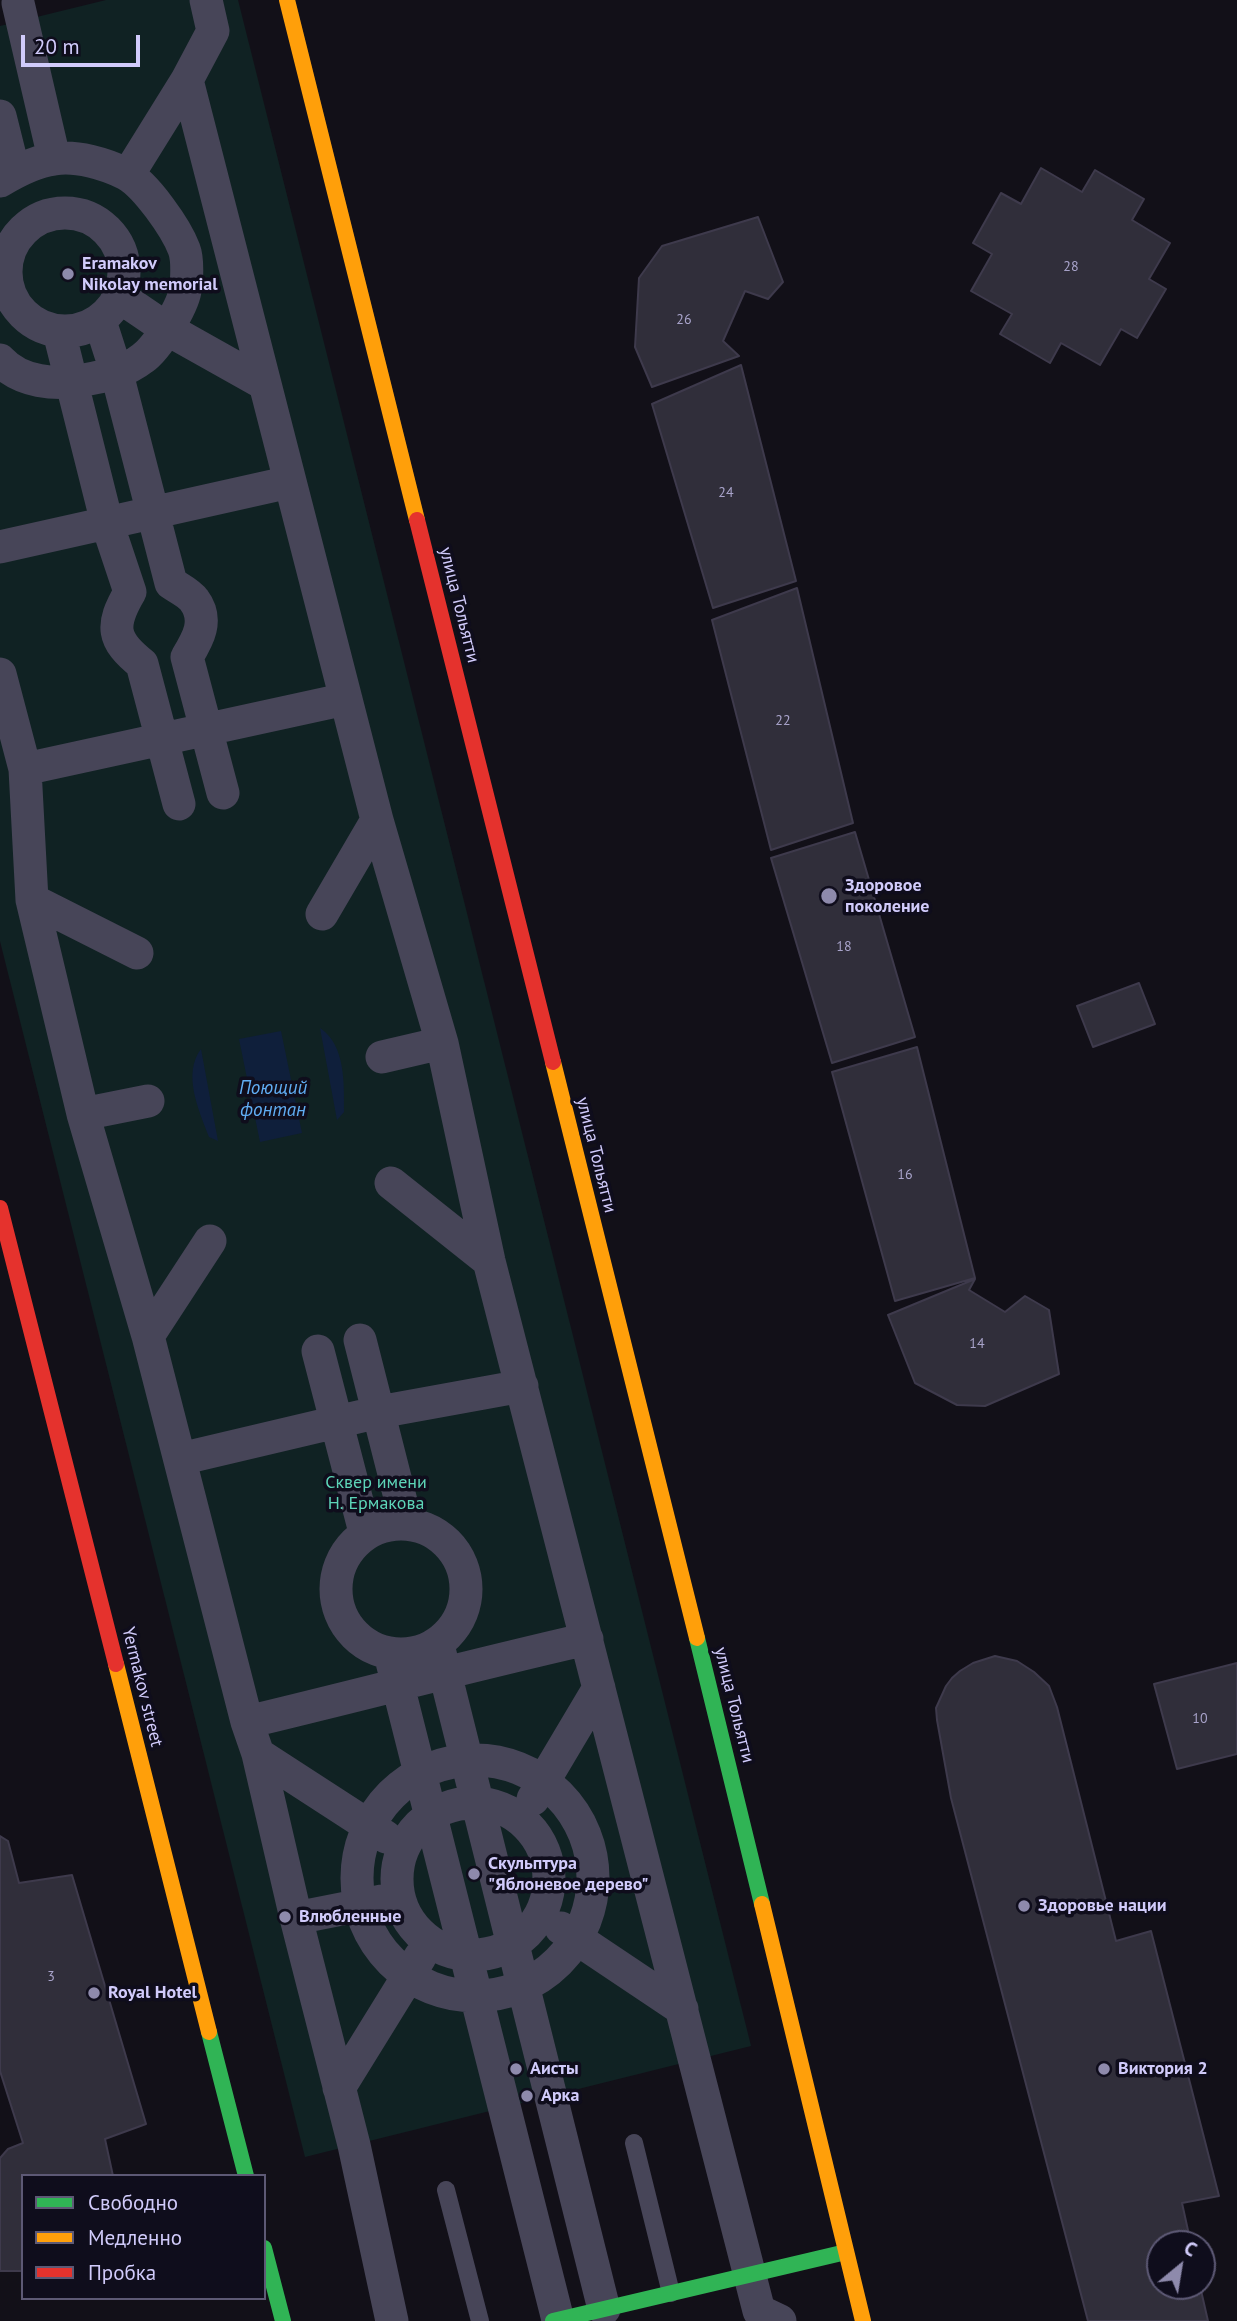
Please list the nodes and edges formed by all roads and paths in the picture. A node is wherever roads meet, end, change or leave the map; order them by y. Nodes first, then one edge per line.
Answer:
1 (206, 0) edge
2 (287, 0) edge
3 (16, 3) edge
4 (187, 80) junction
5 (0, 116) edge
6 (54, 158) junction
7 (128, 175) junction
8 (7, 177) edge
9 (110, 309) junction
10 (45, 327) junction
11 (167, 329) junction
12 (2, 369) edge
13 (117, 374) junction
14 (71, 383) junction
15 (265, 384) junction
16 (290, 482) junction
17 (152, 512) junction
18 (107, 523) junction
19 (0, 547) edge
20 (171, 583) junction
21 (130, 592) junction
22 (187, 657) junction
23 (142, 664) junction
24 (0, 674) edge
25 (346, 699) junction
26 (206, 729) junction
27 (162, 740) junction
28 (25, 769) junction
29 (223, 793) dead end
30 (179, 804) dead end
31 (377, 820) junction
32 (33, 900) junction
33 (322, 914) dead end
34 (137, 953) dead end
35 (442, 1043) junction
36 (382, 1057) dead end
37 (148, 1101) dead end
38 (83, 1114) junction
39 (391, 1183) dead end
40 (0, 1208) edge
41 (210, 1241) dead end
42 (489, 1261) junction
43 (148, 1336) junction
44 (360, 1340) dead end
45 (318, 1351) dead end
46 (522, 1386) junction
47 (379, 1412) junction
48 (337, 1423) junction
49 (180, 1459) junction
50 (406, 1521) junction
51 (365, 1532) junction
52 (587, 1639) junction
53 (441, 1658) junction
54 (394, 1670) junction
55 (599, 1688) junction
56 (247, 1722) junction
57 (258, 1754) junction
58 (467, 1759) junction
59 (421, 1772) junction
60 (543, 1781) junction
61 (480, 1802) junction
62 (430, 1815) junction
63 (521, 1819) junction
64 (368, 1825) junction
65 (638, 1842) junction
66 (402, 1848) junction
67 (591, 1850) junction
68 (547, 1860) junction
69 (398, 1898) junction
70 (359, 1905) junction
71 (542, 1914) junction
72 (296, 1918) junction
73 (576, 1940) junction
74 (429, 1943) junction
75 (512, 1946) junction
76 (465, 1956) junction
77 (409, 1977) junction
78 (523, 1987) junction
79 (478, 1997) junction
80 (682, 2009) junction
81 (339, 2088) junction
82 (634, 2143) dead end
83 (245, 2174) edge
84 (446, 2190) dead end
85 (846, 2252) junction
86 (266, 2256) edge
87 (750, 2276) junction
88 (671, 2293) junction
89 (604, 2309) junction
90 (555, 2320) edge
91 (283, 2321) edge
92 (392, 2321) edge
93 (480, 2321) edge
94 (780, 2321) edge
95 (863, 2321) edge

1 - 4 street
2 - 85 main road, улица Тольятти
3 - 6 street
4 - 7 street
4 - 15 street
5 - 8 street
6 - 7 street
6 - 8 street
7 - 11 street
9 - 10 street
9 - 10 street
9 - 11 street
9 - 13 street
10 - 12 street
10 - 14 street
11 - 13 street
11 - 15 street
12 - 14 street
13 - 14 street
13 - 17 street
14 - 18 street
15 - 16 street
16 - 17 street
16 - 25 street
17 - 18 street
17 - 20 street
18 - 19 street
18 - 21 street
20 - 21 street
20 - 22 street
21 - 23 street
22 - 23 street
22 - 26 street
23 - 27 street
24 - 28 street
25 - 26 street
25 - 31 street
26 - 27 street
26 - 29 street
27 - 28 street
27 - 30 street
28 - 32 street
31 - 33 street
31 - 35 street
32 - 34 street
32 - 38 street
35 - 36 street
35 - 42 street
37 - 38 street
38 - 43 street
39 - 42 street
40 - 83 main road, Yermakov street
41 - 43 street
42 - 46 street
43 - 49 street
44 - 47 street
45 - 48 street
46 - 47 street
46 - 52 street
47 - 48 street
47 - 50 street
48 - 49 street
48 - 51 street
49 - 56 street
50 - 51 street
50 - 53 street
51 - 54 street
52 - 53 street
52 - 55 street
53 - 54 street
53 - 58 street
54 - 56 street
54 - 59 street
55 - 60 street
55 - 65 street
56 - 57 street
57 - 64 street
57 - 72 street
58 - 59 street
58 - 60 street
58 - 61 street
59 - 62 street
59 - 64 street
60 - 63 street
60 - 67 street
61 - 62 street
61 - 63 street
61 - 75 street
62 - 66 street
62 - 76 street
63 - 68 street
64 - 66 street
64 - 70 street
65 - 67 street
65 - 80 street
66 - 69 street
67 - 68 street
67 - 73 street
68 - 71 street
69 - 70 street
69 - 74 street
70 - 72 street
70 - 77 street
71 - 73 street
71 - 75 street
72 - 81 street
73 - 78 street
73 - 80 street
74 - 76 street
74 - 77 street
75 - 76 street
75 - 78 street
76 - 79 street
77 - 79 street
77 - 81 street
78 - 79 street
78 - 89 street
79 - 90 street
80 - 87 street
81 - 92 street
82 - 88 lane
84 - 93 lane
85 - 87 main road
85 - 95 main road, улица Тольятти
86 - 91 main road
87 - 88 main road
87 - 94 street
88 - 89 main road
89 - 90 main road

